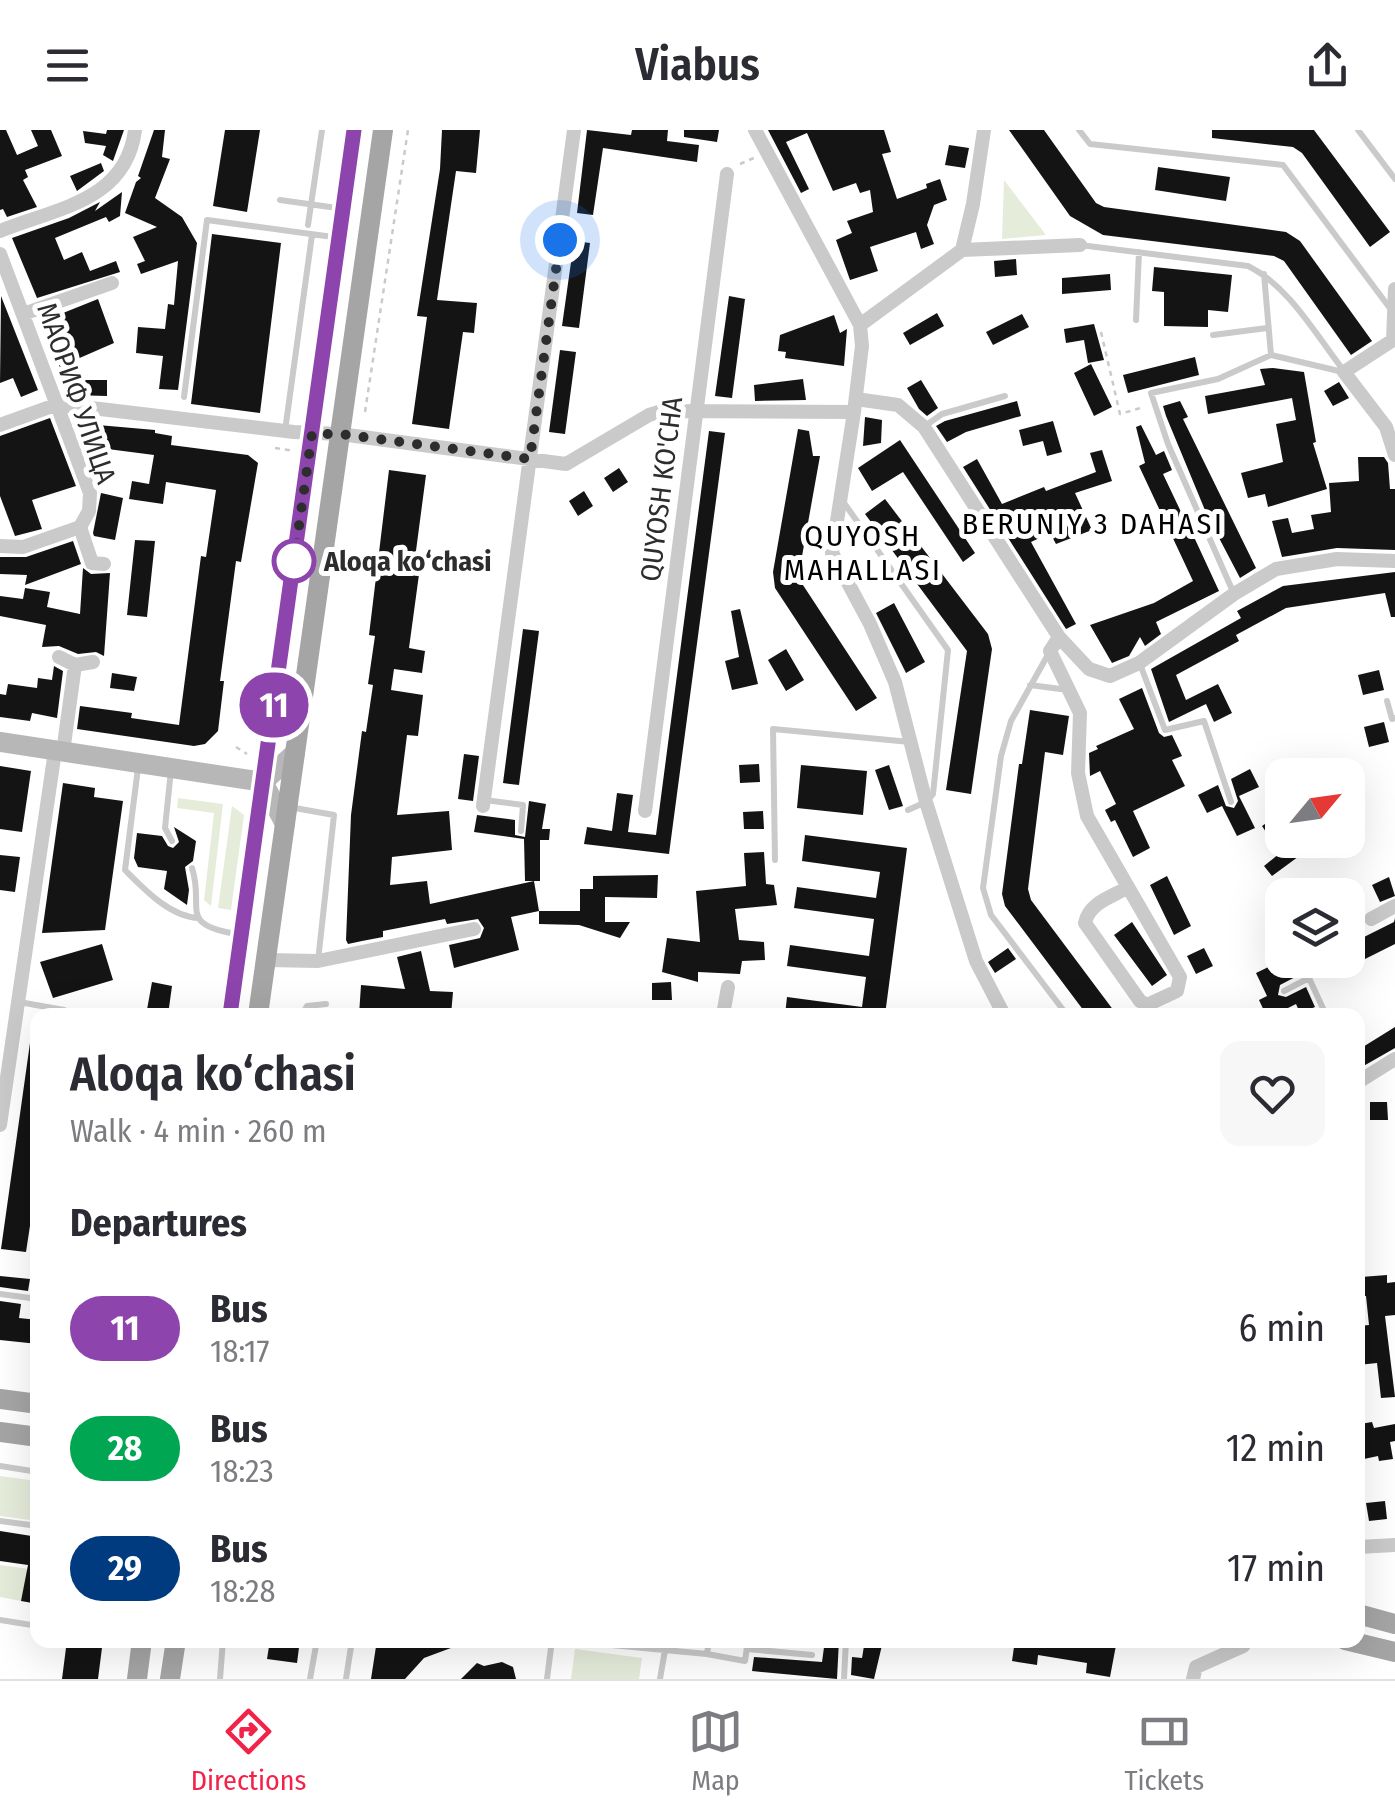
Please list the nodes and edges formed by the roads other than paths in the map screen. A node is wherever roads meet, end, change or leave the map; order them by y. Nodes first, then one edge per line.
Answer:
1 (135, 130) edge
2 (322, 130) edge
3 (354, 130) edge
4 (383, 130) edge
5 (574, 130) edge
6 (755, 130) edge
7 (984, 130) edge
8 (1079, 130) edge
9 (1358, 130) edge
10 (727, 174) road end
11 (1395, 180) edge
12 (280, 200) dead end
13 (311, 204) junction
14 (344, 209) junction
15 (308, 224) dead end
16 (0, 231) edge
17 (312, 234) junction
18 (339, 237) junction
19 (1080, 245) joint
20 (962, 250) junction
21 (1140, 252) junction
22 (0, 254) edge
23 (1264, 273) junction
24 (112, 284) dead end
25 (1395, 290) edge
26 (1392, 311) junction
27 (24, 314) junction
28 (1136, 320) dead end
29 (860, 325) junction
30 (1267, 328) junction
31 (1214, 334) dead end
32 (1271, 355) junction
33 (1344, 372) junction
34 (1005, 396) dead end
35 (184, 397) dead end
36 (58, 404) junction
37 (855, 405) junction
38 (696, 412) junction
39 (0, 425) edge
40 (924, 427) junction
41 (285, 431) junction
42 (312, 434) junction
43 (340, 434) junction
44 (1395, 454) edge
45 (530, 459) junction
46 (840, 497) junction
47 (80, 527) junction
48 (0, 546) edge
49 (1395, 560) edge
50 (104, 564) dead end
51 (1234, 594) junction
52 (1059, 637) junction
53 (1050, 651) junction
54 (59, 657) dead end
55 (94, 662) dead end
56 (1139, 663) junction
57 (75, 665) junction
58 (1030, 685) junction
59 (1070, 690) junction
60 (1386, 701) dead end
61 (1395, 718) edge
62 (0, 742) edge
63 (910, 742) junction
64 (59, 752) junction
65 (295, 753) junction
66 (139, 764) junction
67 (171, 768) junction
68 (263, 782) junction
69 (926, 802) junction
70 (1231, 802) dead end
71 (484, 803) joint
72 (908, 810) dead end
73 (645, 811) dead end
74 (286, 815) junction
75 (521, 831) dead end
76 (172, 841) dead end
77 (776, 860) dead end
78 (192, 868) dead end
79 (1127, 888) junction
80 (1395, 906) edge
81 (199, 918) junction
82 (1371, 919) dead end
83 (474, 929) dead end
84 (241, 935) junction
85 (266, 960) junction
86 (318, 961) junction
87 (728, 987) dead end
88 (1284, 992) dead end
89 (18, 1002) junction
90 (326, 1004) dead end
91 (52, 1008) edge
92 (231, 1008) edge
93 (259, 1008) edge
94 (307, 1008) edge
95 (724, 1008) edge
96 (1000, 1008) edge
97 (1062, 1008) edge
98 (1323, 1008) edge
99 (1395, 1059) edge
100 (1365, 1078) edge
101 (0, 1125) edge
102 (0, 1294) edge
103 (30, 1298) edge
104 (0, 1399) edge
105 (30, 1403) edge
106 (0, 1432) edge
107 (30, 1436) edge
108 (0, 1466) edge
109 (30, 1471) edge
110 (0, 1521) edge
111 (30, 1525) edge
112 (1395, 1545) edge
113 (1365, 1547) edge
114 (1365, 1616) edge
115 (0, 1620) edge
116 (1395, 1624) edge
117 (30, 1625) edge
118 (1365, 1645) edge
119 (141, 1648) edge
120 (175, 1648) edge
121 (223, 1648) edge
122 (316, 1648) edge
123 (351, 1648) edge
124 (558, 1648) edge
125 (644, 1648) edge
126 (707, 1648) edge
127 (747, 1648) edge
128 (771, 1648) edge
129 (846, 1648) edge
130 (1239, 1648) edge
131 (665, 1650) junction
132 (1395, 1652) edge
133 (706, 1654) junction
134 (812, 1655) dead end
135 (136, 1679) edge
136 (170, 1679) edge
137 (220, 1679) edge
138 (310, 1679) edge
139 (346, 1679) edge
140 (548, 1679) edge
141 (660, 1679) edge
142 (844, 1679) edge
143 (1193, 1679) edge

1 - 16 street
2 - 13 lane
3 - 14 main road
4 - 43 main road
5 - 45 street
6 - 29 street
7 - 20 street
8 - 26 lane
9 - 11 lane
10 - 38 street, QUYOSH KO'CHA
12 - 13 lane
13 - 14 lane
13 - 15 lane
14 - 18 main road
17 - 18 lane
17 - 35 lane
17 - 41 lane
18 - 42 main road
19 - 20 street
19 - 21 lane
20 - 29 street
21 - 23 lane
21 - 28 lane
22 - 27 street, МАОРИФ УЛИЦА
23 - 30 lane
23 - 33 lane
24 - 27 street
25 - 26 street
26 - 33 street
27 - 36 street, МАОРИФ УЛИЦА
29 - 37 street
30 - 31 lane
30 - 32 lane
32 - 33 lane
32 - 51 lane
33 - 44 street
34 - 40 lane
36 - 39 street
36 - 41 street
36 - 47 street, МАОРИФ УЛИЦА
37 - 38 street
37 - 40 street
37 - 46 street
38 - 45 street
38 - 73 street, QUYOSH KO'CHA
40 - 52 street
41 - 42 street
42 - 43 street
42 - 68 main road
43 - 45 street
43 - 65 main road
45 - 71 street
46 - 63 street
46 - 69 lane
47 - 48 street, МАОРИФ УЛИЦА
47 - 50 street
49 - 51 street
51 - 56 street
52 - 53 street
52 - 56 street
53 - 58 lane
53 - 59 street
54 - 57 street
55 - 57 street
56 - 70 lane
57 - 64 street
58 - 59 lane
58 - 97 lane
59 - 79 street
60 - 61 lane
62 - 64 street
63 - 69 street
63 - 77 lane
64 - 66 street
64 - 89 street
65 - 68 street
65 - 74 main road
66 - 67 street
66 - 81 lane
67 - 68 street
67 - 76 lane
68 - 74 street
68 - 84 main road
69 - 72 lane
69 - 96 street
71 - 75 lane
74 - 85 main road
74 - 86 lane
78 - 81 lane
79 - 79 street
80 - 82 street
81 - 84 lane
83 - 86 street
84 - 92 main road
85 - 86 street
85 - 93 main road
87 - 95 street
88 - 98 lane
89 - 91 lane
89 - 101 street
90 - 94 lane
99 - 100 street
102 - 103 lane
104 - 105 main road
106 - 107 main road
108 - 109 lane
110 - 111 lane
112 - 113 street
114 - 116 main road
115 - 117 lane
118 - 132 main road
119 - 135 main road
120 - 136 main road
121 - 137 lane
122 - 138 lane
123 - 139 lane
124 - 140 lane
125 - 131 lane
126 - 133 lane
127 - 133 lane
128 - 134 lane
129 - 142 lane
130 - 143 street
131 - 133 lane
131 - 141 lane

